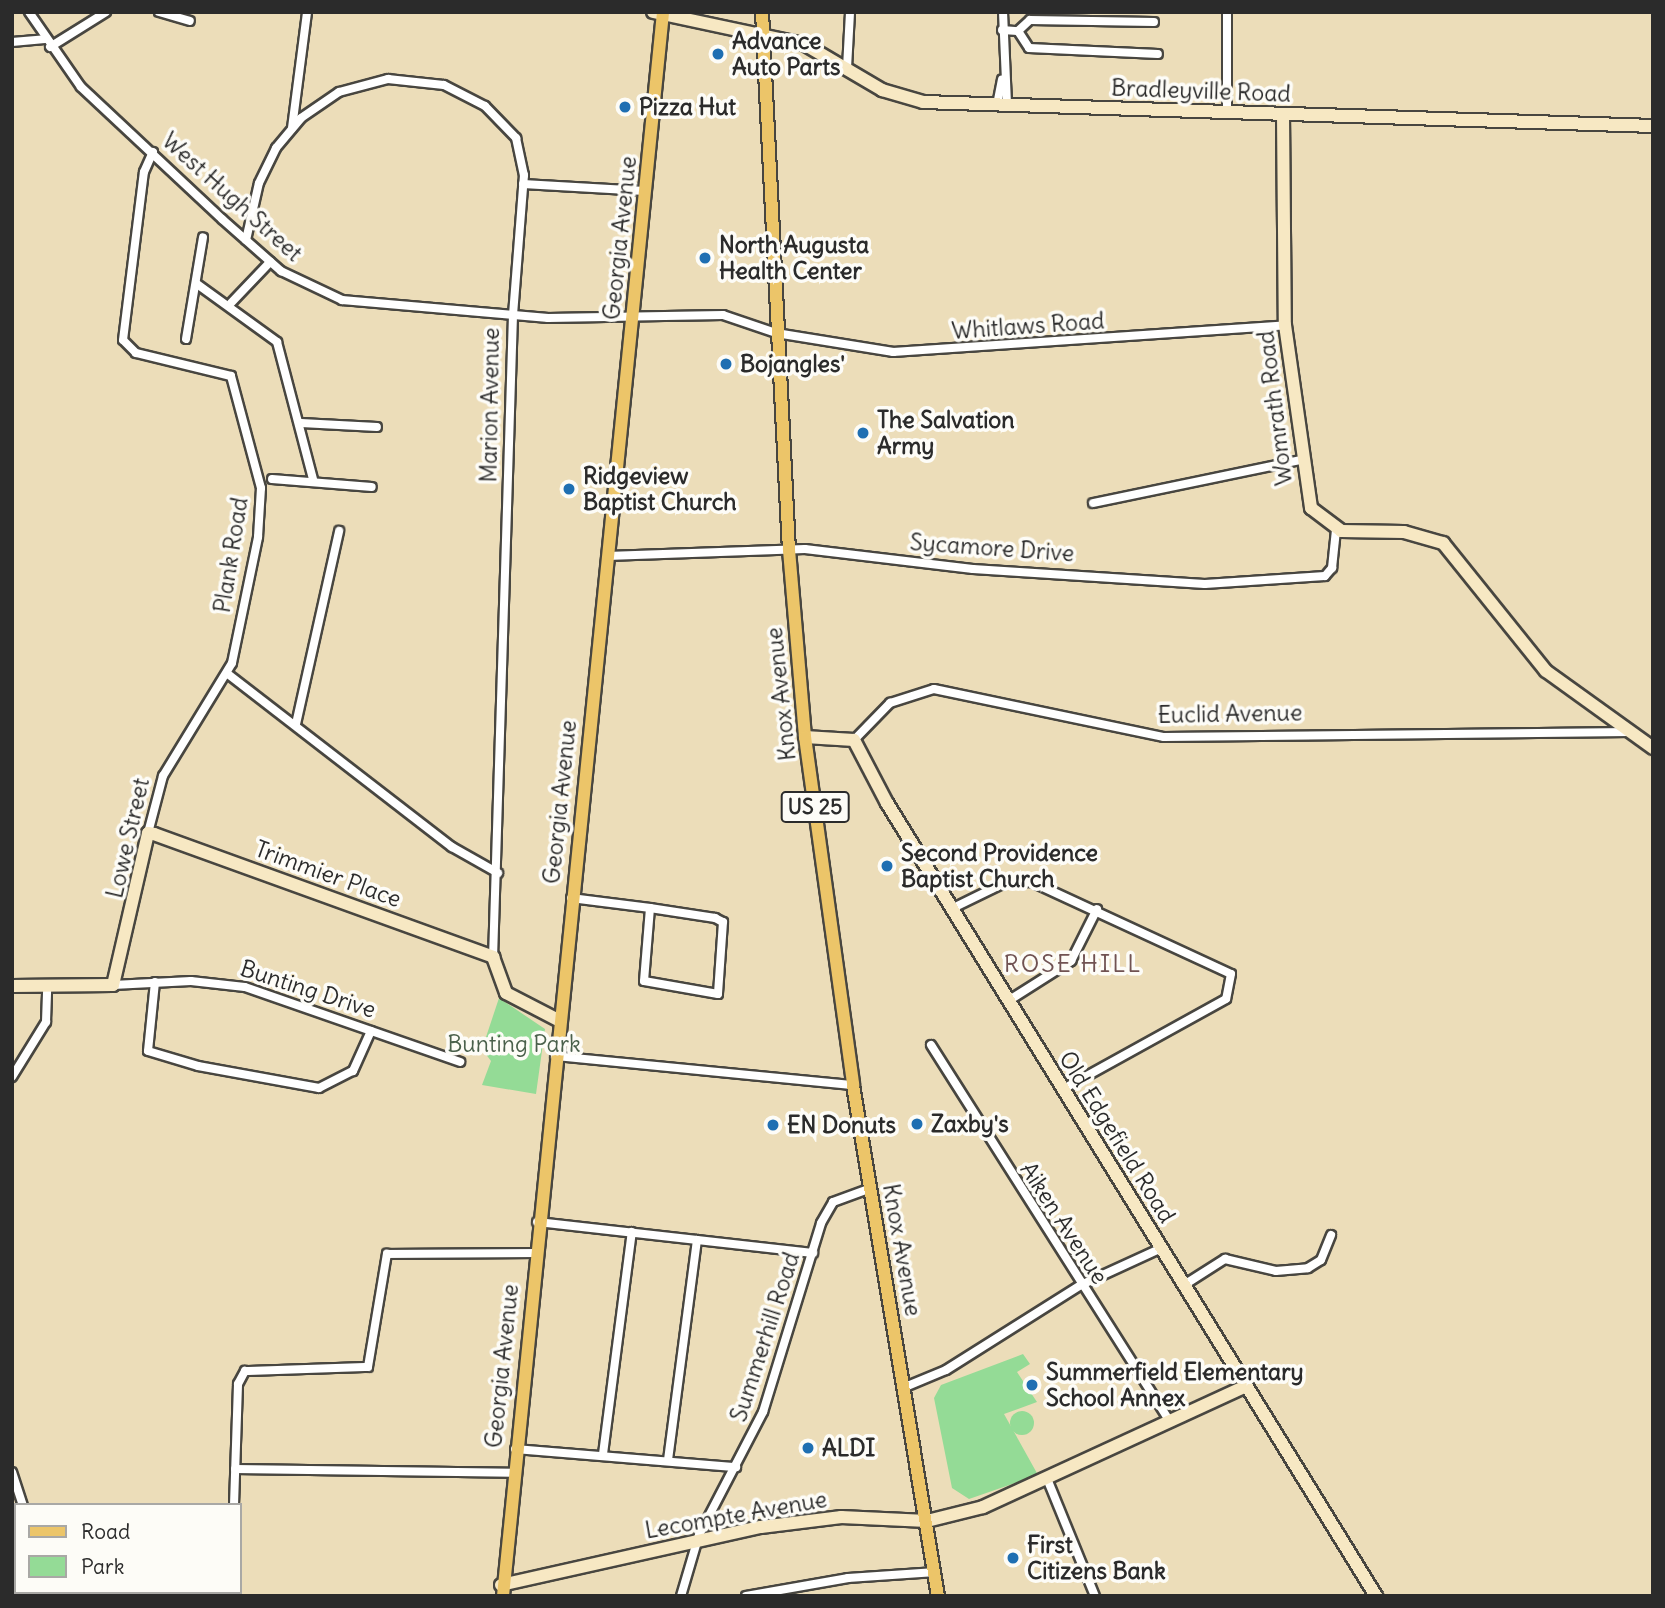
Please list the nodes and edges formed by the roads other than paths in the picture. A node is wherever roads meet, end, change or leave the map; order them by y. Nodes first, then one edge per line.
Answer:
1 (29, 12) edge
2 (106, 12) edge
3 (159, 12) edge
4 (307, 12) edge
5 (762, 12) edge
6 (850, 12) edge
7 (1003, 12) edge
8 (1227, 12) edge
9 (660, 13) edge
10 (1114, 15) edge
11 (190, 21) dead end
12 (1154, 22) dead end
13 (1002, 30) junction
14 (1018, 31) junction
15 (763, 34) junction
16 (12, 42) edge
17 (48, 43) junction
18 (1158, 54) dead end
19 (847, 68) junction
20 (1002, 105) junction
21 (1227, 111) junction
22 (1283, 115) junction
23 (1653, 127) edge
24 (292, 128) junction
25 (153, 152) junction
26 (523, 184) junction
27 (645, 191) junction
28 (203, 237) dead end
29 (246, 240) junction
30 (270, 262) junction
31 (197, 284) junction
32 (231, 303) junction
33 (513, 315) junction
34 (632, 317) junction
35 (1285, 325) junction
36 (776, 333) junction
37 (186, 339) dead end
38 (301, 423) junction
39 (377, 426) dead end
40 (1300, 460) junction
41 (272, 479) dead end
42 (313, 479) junction
43 (372, 487) dead end
44 (1093, 503) dead end
45 (1336, 530) junction
46 (340, 531) dead end
47 (789, 550) junction
48 (607, 556) junction
49 (228, 674) junction
50 (296, 724) junction
51 (1630, 732) junction
52 (805, 737) junction
53 (854, 740) junction
54 (1653, 748) edge
55 (148, 833) junction
56 (498, 873) junction
57 (570, 898) junction
58 (650, 908) junction
59 (951, 909) junction
60 (1097, 909) junction
61 (493, 957) junction
62 (155, 982) junction
63 (113, 985) junction
64 (12, 986) edge
65 (47, 987) junction
66 (1007, 1001) junction
67 (558, 1020) junction
68 (371, 1031) junction
69 (931, 1045) dead end
70 (555, 1056) junction
71 (460, 1062) dead end
72 (12, 1077) edge
73 (853, 1085) junction
74 (1063, 1089) junction
75 (870, 1188) junction
76 (537, 1222) junction
77 (632, 1232) junction
78 (1331, 1235) dead end
79 (697, 1240) junction
80 (1162, 1248) junction
81 (534, 1253) junction
82 (813, 1253) junction
83 (1081, 1285) junction
84 (1184, 1285) junction
85 (1246, 1386) junction
86 (905, 1387) junction
87 (1168, 1419) junction
88 (514, 1448) junction
89 (603, 1454) junction
90 (668, 1460) junction
91 (736, 1467) junction
92 (235, 1469) junction
93 (12, 1472) edge
94 (512, 1473) junction
95 (1048, 1481) junction
96 (22, 1503) edge
97 (234, 1503) edge
98 (927, 1521) junction
99 (696, 1541) junction
100 (936, 1573) junction
101 (502, 1590) edge
102 (681, 1596) edge
103 (747, 1596) edge
104 (938, 1596) edge
105 (946, 1596) edge
106 (1095, 1596) edge
107 (1376, 1596) edge

1 - 17 street, West Hugh Street
2 - 17 street
3 - 11 street
4 - 24 street
5 - 15 main road, Knox Avenue / US 25
6 - 19 street
7 - 13 street
8 - 21 street
9 - 15 street, Bradleyville Road
9 - 27 main road, Georgia Avenue
10 - 12 street
10 - 14 street
13 - 14 street
13 - 20 street
14 - 18 street
15 - 19 street, Bradleyville Road
15 - 36 main road, Knox Avenue / US 25
16 - 17 street
17 - 25 street, West Hugh Street
19 - 20 street, Bradleyville Road
20 - 21 street, Bradleyville Road
21 - 22 street, Bradleyville Road
22 - 23 street, Bradleyville Road
22 - 35 street, Womrath Road
24 - 26 street, Marion Avenue
24 - 29 street, Marion Avenue
25 - 29 street, West Hugh Street
25 - 49 street, Plank Road
26 - 27 street
26 - 33 street, Marion Avenue
27 - 34 main road, Georgia Avenue
28 - 31 street
29 - 30 street, West Hugh Street
30 - 32 street
30 - 33 street, West Hugh Street
31 - 32 street
31 - 37 street
32 - 38 street
33 - 34 street, West Hugh Street
33 - 56 street, Marion Avenue
34 - 36 street, Whitlaws Road
34 - 48 main road, Georgia Avenue
35 - 36 street, Whitlaws Road
35 - 40 street, Womrath Road
36 - 47 main road, Knox Avenue / US 25
38 - 39 street
38 - 42 street
40 - 44 street
40 - 45 street, Womrath Road
41 - 42 street
42 - 43 street
45 - 47 street, Sycamore Drive
45 - 51 street
46 - 50 street
47 - 48 street, Sycamore Drive
47 - 52 main road, Knox Avenue / US 25
48 - 57 main road, Georgia Avenue
49 - 50 street
49 - 55 street, Lowe Street
50 - 56 street
51 - 53 street, Euclid Avenue
51 - 54 street
52 - 53 street
52 - 73 main road, Knox Avenue / US 25
53 - 59 street, Old Edgefield Road
55 - 61 street, Trimmier Place
55 - 63 street, Lowe Street
56 - 61 street, Marion Avenue
57 - 58 street
57 - 67 main road, Georgia Avenue
58 - 58 street
59 - 60 street
59 - 66 street, Old Edgefield Road
60 - 66 street
60 - 74 street
61 - 67 street, Marion Avenue
62 - 63 street, Bunting Drive
62 - 68 street, Bunting Drive
62 - 68 street
63 - 65 street, Bunting Drive
64 - 65 street, Bunting Drive
65 - 72 street
66 - 74 street, Old Edgefield Road
67 - 70 main road, Georgia Avenue
68 - 71 street, Bunting Drive
69 - 83 street, Aiken Avenue
70 - 73 street
70 - 76 main road, Georgia Avenue
73 - 75 main road, Knox Avenue / US 25
74 - 80 street, Old Edgefield Road
75 - 82 street, Summerhill Road
75 - 86 main road, Knox Avenue / US 25
76 - 77 street
76 - 81 main road, Georgia Avenue
77 - 79 street
77 - 89 street
78 - 84 street
79 - 82 street
79 - 90 street
80 - 83 street
80 - 84 street, Old Edgefield Road
81 - 88 main road, Georgia Avenue
81 - 92 street
82 - 91 street, Summerhill Road
83 - 86 street
83 - 87 street, Aiken Avenue
84 - 85 street, Old Edgefield Road
85 - 87 street, Lecompte Avenue
85 - 107 street, Old Edgefield Road
86 - 98 main road, Knox Avenue / US 25
87 - 95 street, Lecompte Avenue
88 - 89 street
88 - 94 main road, Georgia Avenue
89 - 90 street
90 - 91 street
91 - 99 street, Summerhill Road
92 - 94 street
92 - 97 street
93 - 96 street
94 - 101 main road, Georgia Avenue
95 - 98 street, Lecompte Avenue
95 - 106 street
98 - 99 street, Lecompte Avenue
98 - 100 main road, Knox Avenue / US 25
99 - 101 street, Lecompte Avenue
99 - 102 street, Summerhill Road
100 - 103 street
100 - 104 main road, Knox Avenue / US 25
100 - 105 main road, Knox Avenue / US 25

